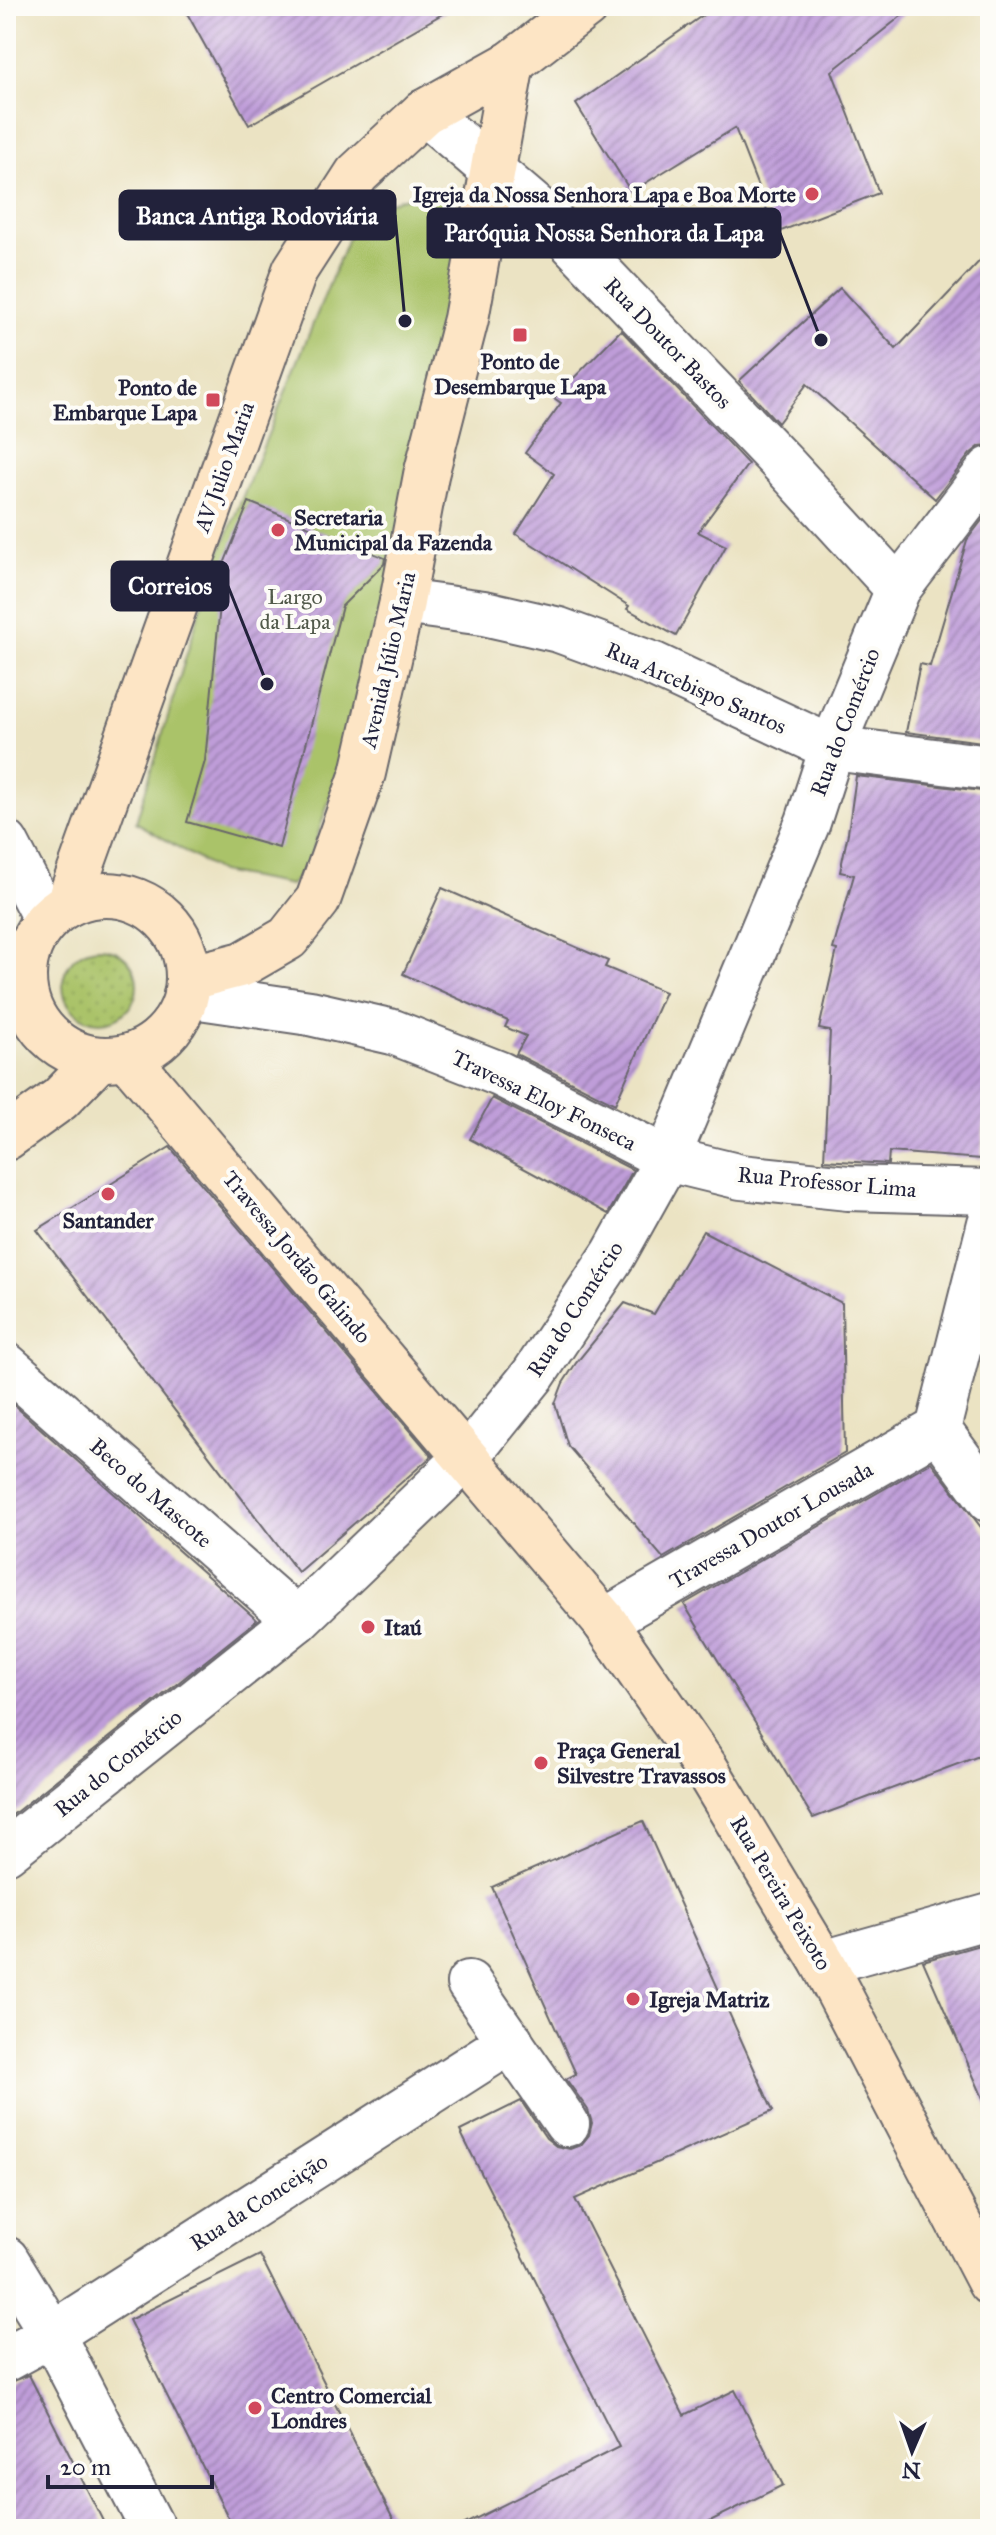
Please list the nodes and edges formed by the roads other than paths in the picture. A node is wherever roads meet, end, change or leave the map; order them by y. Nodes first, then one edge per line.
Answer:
1 (586, 6) edge
2 (512, 63) junction
3 (424, 112) junction
4 (491, 170) junction
5 (990, 469) edge
6 (898, 589) junction
7 (402, 602) junction
8 (832, 748) junction
9 (990, 768) edge
10 (6, 843) edge
11 (57, 912) junction
12 (16, 967) edge
13 (188, 986) junction
14 (113, 1058) junction
15 (6, 1138) edge
16 (667, 1159) junction
17 (990, 1192) edge
18 (990, 1223) edge
19 (6, 1365) edge
20 (938, 1429) junction
21 (467, 1457) junction
22 (990, 1500) edge
23 (297, 1620) junction
24 (604, 1621) junction
25 (6, 1852) edge
26 (990, 1916) edge
27 (823, 1963) junction
28 (469, 1983) dead end
29 (511, 2041) junction
30 (567, 2124) dead end
31 (6, 2259) edge
32 (990, 2283) edge
33 (52, 2334) junction
34 (6, 2359) edge
35 (153, 2529) edge

1 - 2 main road, AV Julio Maria
2 - 3 main road, AV Julio Maria
2 - 4 main road, Avenida Júlio Maria
3 - 4 street, Rua Doutor Bastos
3 - 11 main road, AV Julio Maria
4 - 6 street, Rua Doutor Bastos
4 - 7 main road, Avenida Júlio Maria
5 - 6 street, Rua do Comércio
6 - 8 street, Rua do Comércio
7 - 8 street, Rua Arcebispo Santos
7 - 13 main road, Avenida Júlio Maria
8 - 9 street, Rua Arcebispo Santos
8 - 16 street, Rua do Comércio
10 - 11 street
11 - 12 main road
11 - 13 main road
12 - 14 main road
13 - 14 main road
13 - 16 street, Travessa Eloy Fonseca
14 - 15 main road
14 - 21 main road, Travessa Jordão Galindo
16 - 17 street, Rua Professor Lima
16 - 21 street, Rua do Comércio
18 - 20 street
19 - 23 street, Beco do Mascote
20 - 22 street
20 - 24 street, Travessa Doutor Lousada
21 - 23 street, Rua do Comércio
21 - 24 main road, Rua Pereira Peixoto
23 - 25 street, Rua do Comércio
24 - 27 main road, Rua Pereira Peixoto
26 - 27 street
27 - 32 main road, Rua Pereira Peixoto
28 - 29 street
29 - 30 street
29 - 33 street, Rua da Conceição
31 - 33 street
33 - 34 street, Rua da Conceição
33 - 35 street

